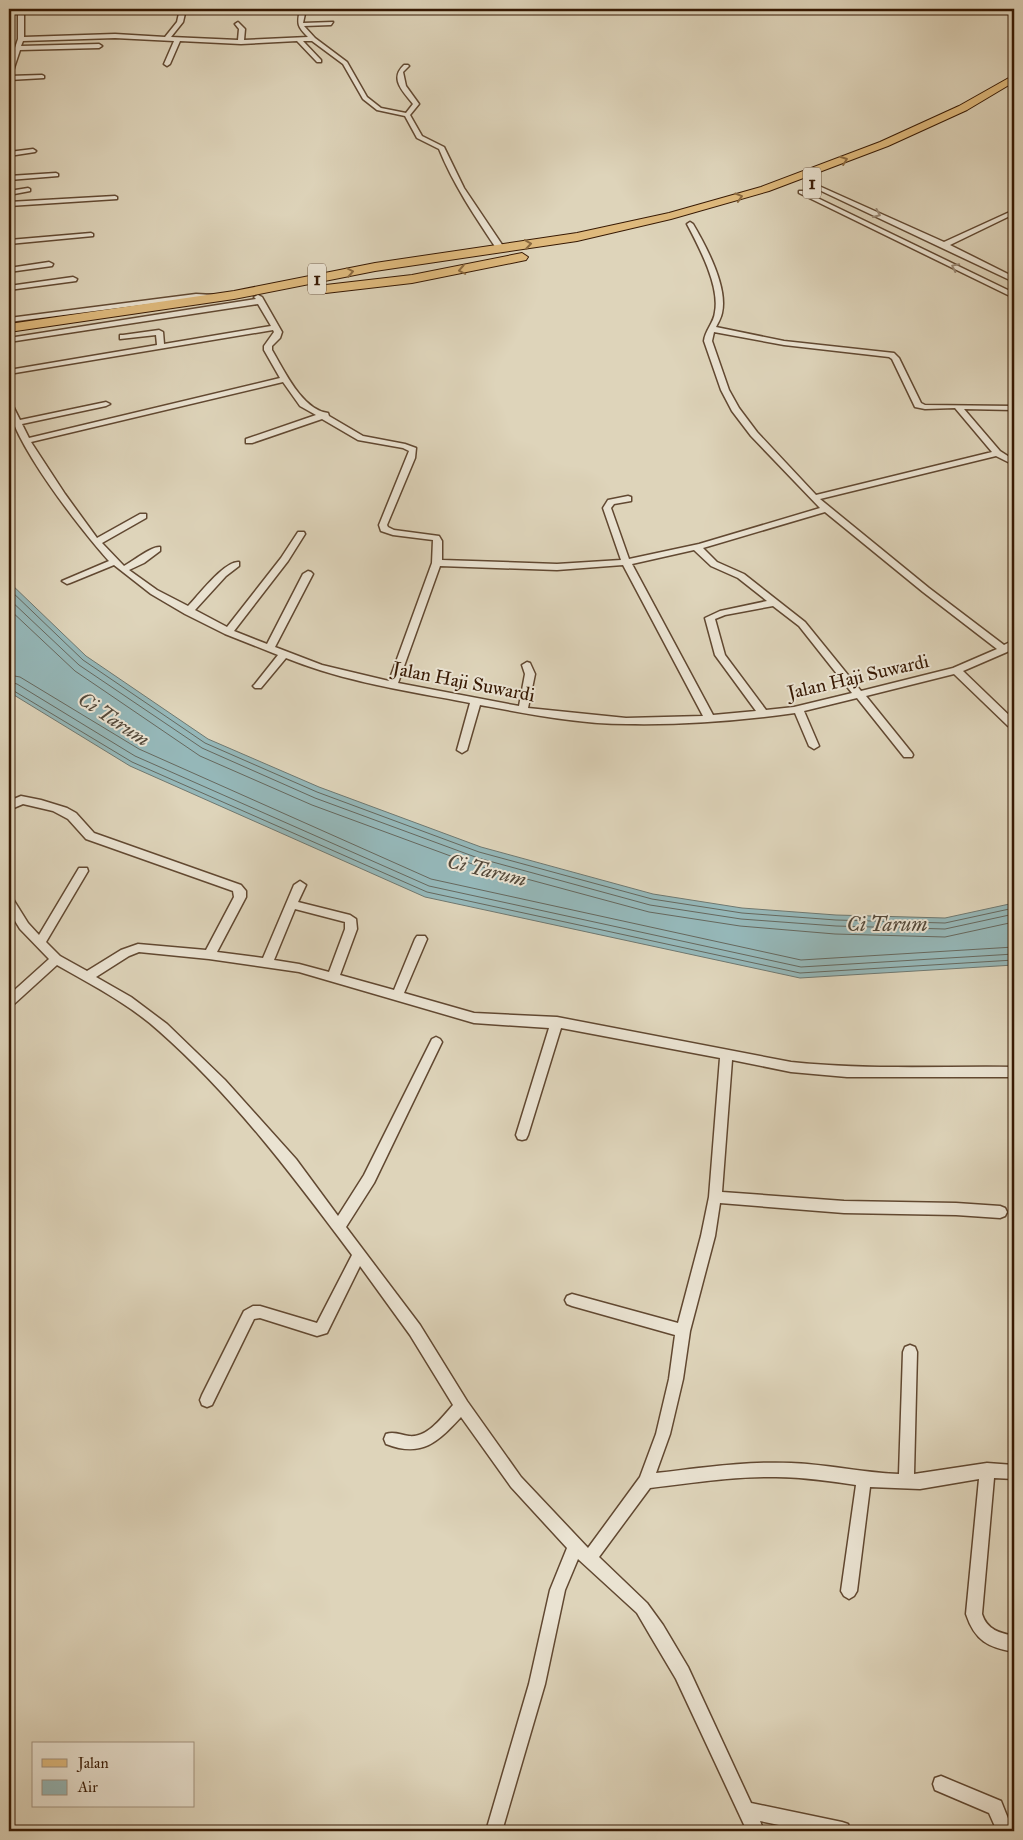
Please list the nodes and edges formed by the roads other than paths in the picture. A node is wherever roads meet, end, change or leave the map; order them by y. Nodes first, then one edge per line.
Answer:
1 (21, 9) edge
2 (183, 9) edge
3 (303, 9) edge
4 (331, 23) dead end
5 (238, 24) dead end
6 (301, 25) junction
7 (168, 38) junction
8 (21, 39) junction
9 (178, 39) junction
10 (313, 39) junction
11 (300, 41) junction
12 (241, 42) junction
13 (98, 46) dead end
14 (19, 48) junction
15 (319, 61) dead end
16 (167, 64) dead end
17 (406, 66) dead end
18 (9, 76) edge
19 (42, 77) dead end
20 (1014, 78) edge
21 (1014, 88) edge
22 (407, 114) junction
23 (33, 151) dead end
24 (9, 154) edge
25 (56, 175) dead end
26 (9, 178) edge
27 (816, 187) dead end
28 (28, 190) dead end
29 (801, 192) dead end
30 (9, 193) edge
31 (115, 198) dead end
32 (9, 204) edge
33 (1014, 212) edge
34 (690, 224) dead end
35 (91, 235) dead end
36 (9, 242) edge
37 (944, 245) junction
38 (501, 249) junction
39 (428, 259) junction
40 (49, 264) dead end
41 (375, 267) junction
42 (9, 270) edge
43 (996, 270) junction
44 (430, 276) junction
45 (978, 278) junction
46 (73, 279) dead end
47 (1014, 280) edge
48 (388, 283) junction
49 (9, 288) edge
50 (1014, 296) edge
51 (219, 297) junction
52 (259, 299) junction
53 (9, 320) edge
54 (276, 327) junction
55 (9, 328) edge
56 (712, 329) junction
57 (9, 333) edge
58 (123, 337) dead end
59 (9, 340) edge
60 (161, 347) junction
61 (9, 372) edge
62 (285, 379) junction
63 (106, 404) dead end
64 (9, 406) edge
65 (957, 406) junction
66 (1014, 408) edge
67 (324, 415) junction
68 (17, 423) junction
69 (26, 440) junction
70 (249, 440) dead end
71 (996, 453) junction
72 (1014, 463) edge
73 (814, 498) junction
74 (628, 499) dead end
75 (825, 509) junction
76 (143, 516) dead end
77 (301, 534) dead end
78 (96, 542) junction
79 (695, 546) junction
80 (157, 549) dead end
81 (114, 562) junction
82 (626, 562) junction
83 (437, 563) junction
84 (236, 564) dead end
85 (123, 570) junction
86 (308, 574) dead end
87 (67, 581) dead end
88 (774, 603) junction
89 (188, 612) junction
90 (228, 632) junction
91 (1014, 643) edge
92 (269, 649) junction
93 (1004, 650) junction
94 (283, 655) junction
95 (527, 665) dead end
96 (956, 670) junction
97 (392, 685) junction
98 (258, 686) dead end
99 (859, 695) junction
100 (476, 701) junction
101 (798, 709) junction
102 (523, 710) junction
103 (763, 712) junction
104 (710, 719) junction
105 (1012, 724) dead end
106 (814, 746) dead end
107 (462, 750) dead end
108 (908, 755) dead end
109 (9, 806) edge
110 (83, 871) dead end
111 (300, 885) dead end
112 (9, 902) edge
113 (291, 904) junction
114 (421, 939) dead end
115 (40, 943) junction
116 (209, 955) junction
117 (56, 959) junction
118 (267, 962) junction
119 (87, 977) junction
120 (333, 977) junction
121 (397, 996) junction
122 (9, 1002) edge
123 (557, 1022) junction
124 (436, 1042) dead end
125 (726, 1054) junction
126 (1014, 1072) edge
127 (522, 1135) dead end
128 (715, 1197) junction
129 (1000, 1212) dead end
130 (339, 1226) junction
131 (358, 1254) junction
132 (572, 1300) dead end
133 (683, 1330) junction
134 (910, 1352) dead end
135 (207, 1400) dead end
136 (462, 1406) junction
137 (391, 1439) dead end
138 (987, 1470) junction
139 (1014, 1472) edge
140 (864, 1479) junction
141 (646, 1482) junction
142 (906, 1482) junction
143 (576, 1547) junction
144 (589, 1558) junction
145 (849, 1591) dead end
146 (1014, 1644) edge
147 (941, 1784) dead end
148 (747, 1810) junction
149 (842, 1830) dead end
150 (494, 1831) edge
151 (756, 1831) edge
152 (1005, 1831) edge

1 - 8 street
2 - 7 street
3 - 6 street
4 - 6 street
5 - 12 street
6 - 10 street
7 - 8 street
7 - 9 street
8 - 14 street
9 - 12 street
9 - 16 street
10 - 11 street
10 - 22 street
11 - 12 street
11 - 15 street
13 - 14 street
14 - 18 street
17 - 22 street
18 - 19 street
38 -> 20 main road, 1
21 -> 44 main road, 1
22 - 38 street
23 - 24 street
25 - 26 street
27 -> 37 street
28 - 30 street
45 -> 29 street
31 - 32 street
33 - 37 street
34 - 56 street
35 - 36 street
37 - 43 street
38 - 39 main road, 1
39 - 41 main road, 1
39 - 44 main road
40 - 42 street
41 - 48 main road
51 -> 41 main road, 1
43 - 45 street
43 - 47 street
44 - 48 main road, 1
45 - 50 street
46 - 49 street
48 - 52 main road, 1
51 - 53 street
51 - 55 main road, 1
52 - 54 street
52 - 57 main road, 1
52 - 59 street
54 - 60 street
54 - 62 street
56 - 65 street
56 - 73 street
58 - 60 street
60 - 61 street
62 - 67 street
62 - 69 street
63 - 68 street
64 - 68 street, Jalan Haji Suwardi
65 - 66 street
65 - 71 street
67 - 70 street
67 - 83 street
68 - 69 street, Jalan Haji Suwardi
69 - 78 street, Jalan Haji Suwardi
71 - 72 street
71 - 73 street
73 - 75 street
74 - 82 street
75 - 79 street
75 - 93 street
76 - 78 street
77 - 90 street
78 - 81 street, Jalan Haji Suwardi
79 - 82 street
79 - 88 street
80 - 85 street
81 - 85 street, Jalan Haji Suwardi
81 - 87 street
82 - 83 street
82 - 104 street
83 - 97 street
84 - 89 street
85 - 89 street, Jalan Haji Suwardi
86 - 92 street
88 - 99 street
88 - 103 street
89 - 90 street, Jalan Haji Suwardi
90 - 92 street, Jalan Haji Suwardi
91 - 93 street, Jalan Haji Suwardi
92 - 94 street, Jalan Haji Suwardi
93 - 96 street, Jalan Haji Suwardi
94 - 97 street, Jalan Haji Suwardi
94 - 98 street
95 - 102 street
96 - 99 street, Jalan Haji Suwardi
96 - 105 street
97 - 100 street, Jalan Haji Suwardi
99 - 101 street, Jalan Haji Suwardi
99 - 108 street
100 - 102 street, Jalan Haji Suwardi
100 - 107 street
101 - 103 street, Jalan Haji Suwardi
101 - 106 street
102 - 104 street, Jalan Haji Suwardi
103 - 104 street, Jalan Haji Suwardi
109 - 116 street
110 - 115 street
111 - 113 street
112 - 115 street
113 - 118 street
113 - 120 street
114 - 121 street
115 - 117 street
116 - 118 street
116 - 119 street
117 - 119 street
117 - 122 street
118 - 120 street
119 - 130 street
120 - 121 street
121 - 123 street
123 - 125 street
123 - 127 street
124 - 130 street
125 - 126 street
125 - 128 street
128 - 129 street
128 - 133 street
130 - 131 street
131 - 135 street
131 - 136 street
132 - 133 street
133 - 141 street
134 - 142 street
136 - 137 street
136 - 143 street
138 - 139 street
138 - 142 street
138 - 146 street
140 - 141 street
140 - 142 street
140 - 145 street
141 - 144 street
143 - 144 street
143 - 150 street
144 - 148 street
147 - 152 street
148 - 149 street
148 - 151 street

